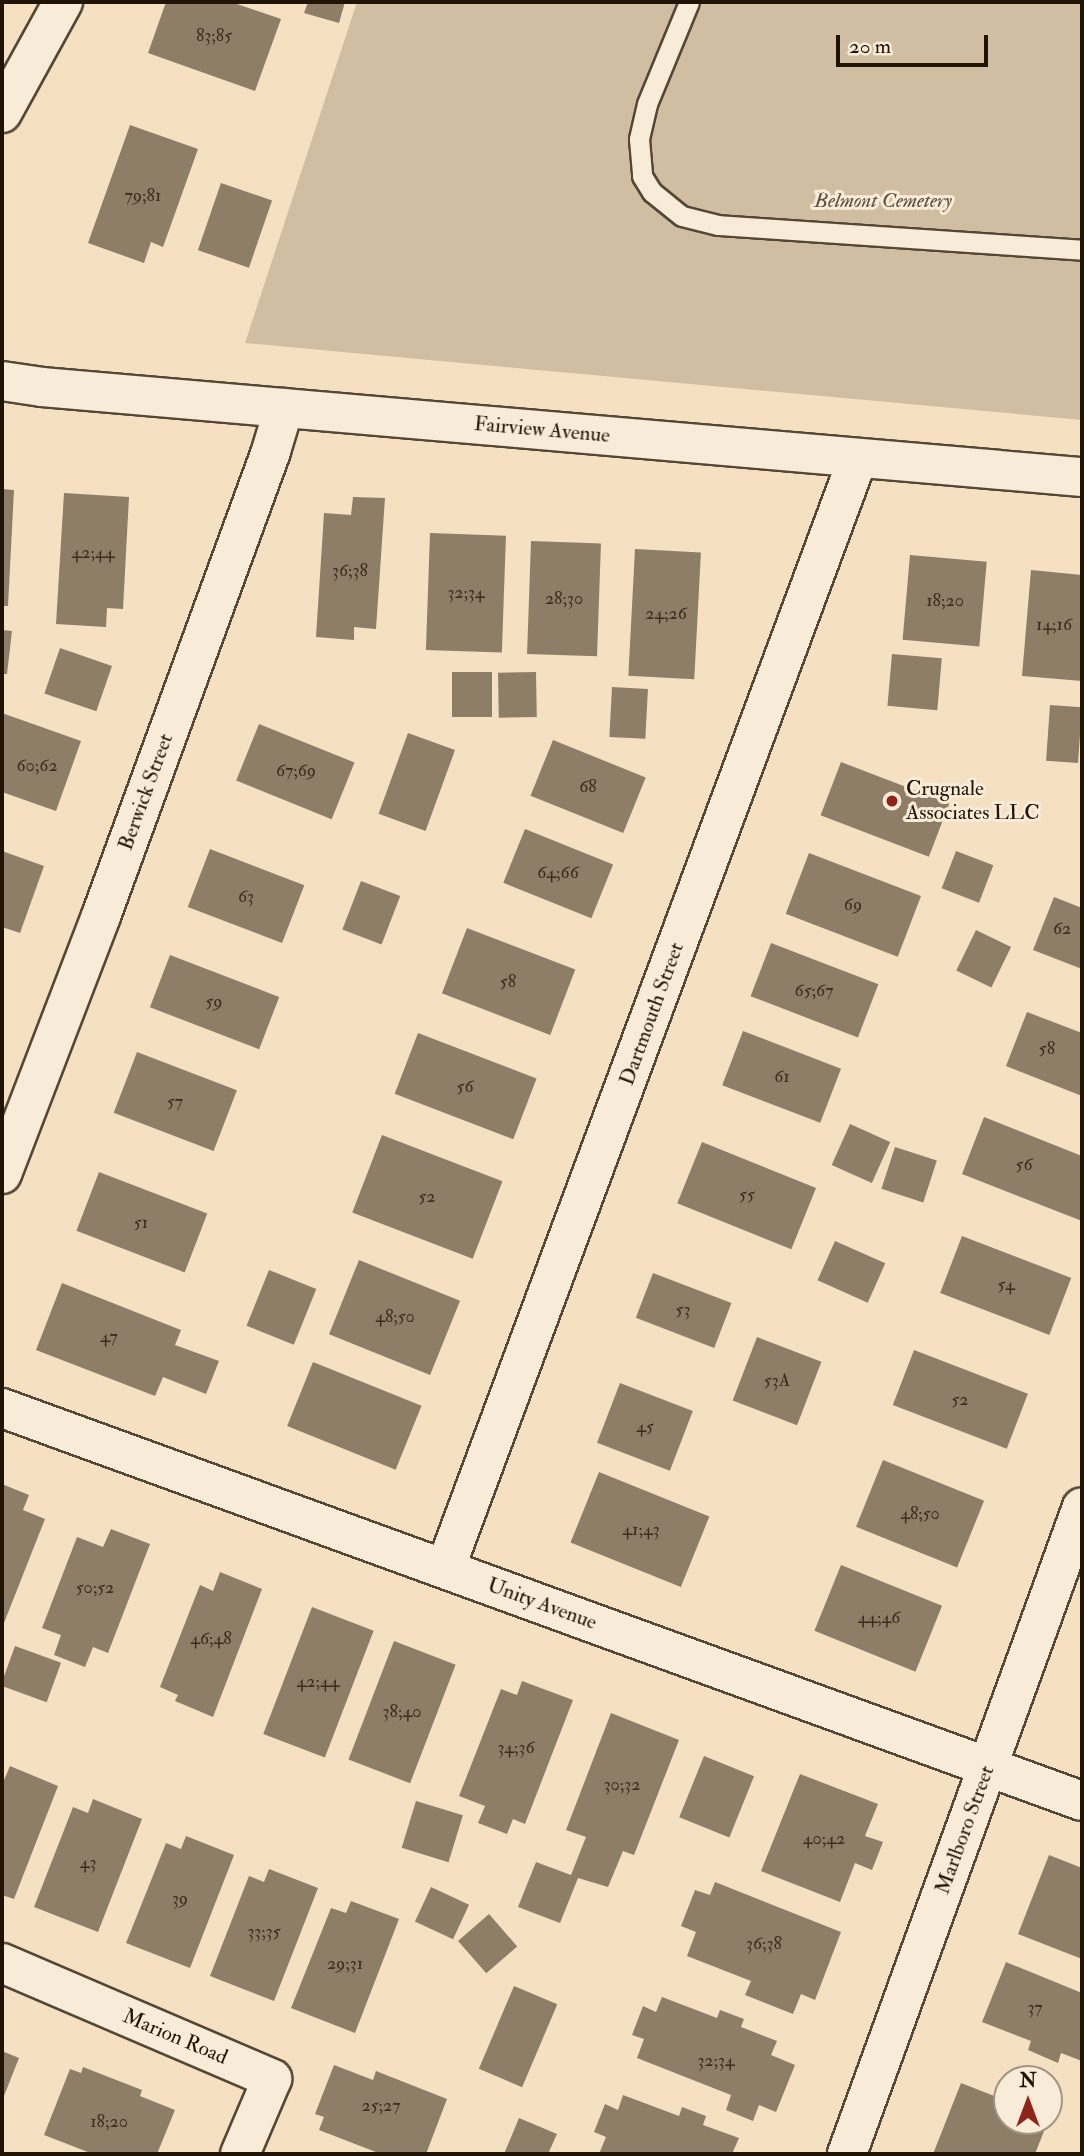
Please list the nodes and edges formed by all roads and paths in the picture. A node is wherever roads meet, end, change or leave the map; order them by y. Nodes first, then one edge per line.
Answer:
1 (63, 2) edge
2 (689, 2) edge
3 (2, 113) edge
4 (1082, 250) edge
5 (2, 380) edge
6 (284, 408) junction
7 (858, 458) junction
8 (1082, 477) edge
9 (2, 1174) edge
10 (2, 1408) edge
11 (1082, 1507) edge
12 (445, 1569) junction
13 (988, 1766) junction
14 (1082, 1801) edge
15 (2, 1963) edge
16 (240, 2154) edge
17 (848, 2154) edge

1 - 3 street
2 - 4 lane
5 - 6 street, Fairview Avenue
6 - 7 street, Fairview Avenue
6 - 9 street, Berwick Street
7 - 8 street, Fairview Avenue
7 - 12 street, Dartmouth Street
10 - 12 street, Unity Avenue
11 - 13 street, Marlboro Street
12 - 13 street, Unity Avenue
13 - 14 street, Unity Avenue
13 - 17 street, Marlboro Street
15 - 16 street, Marion Road

